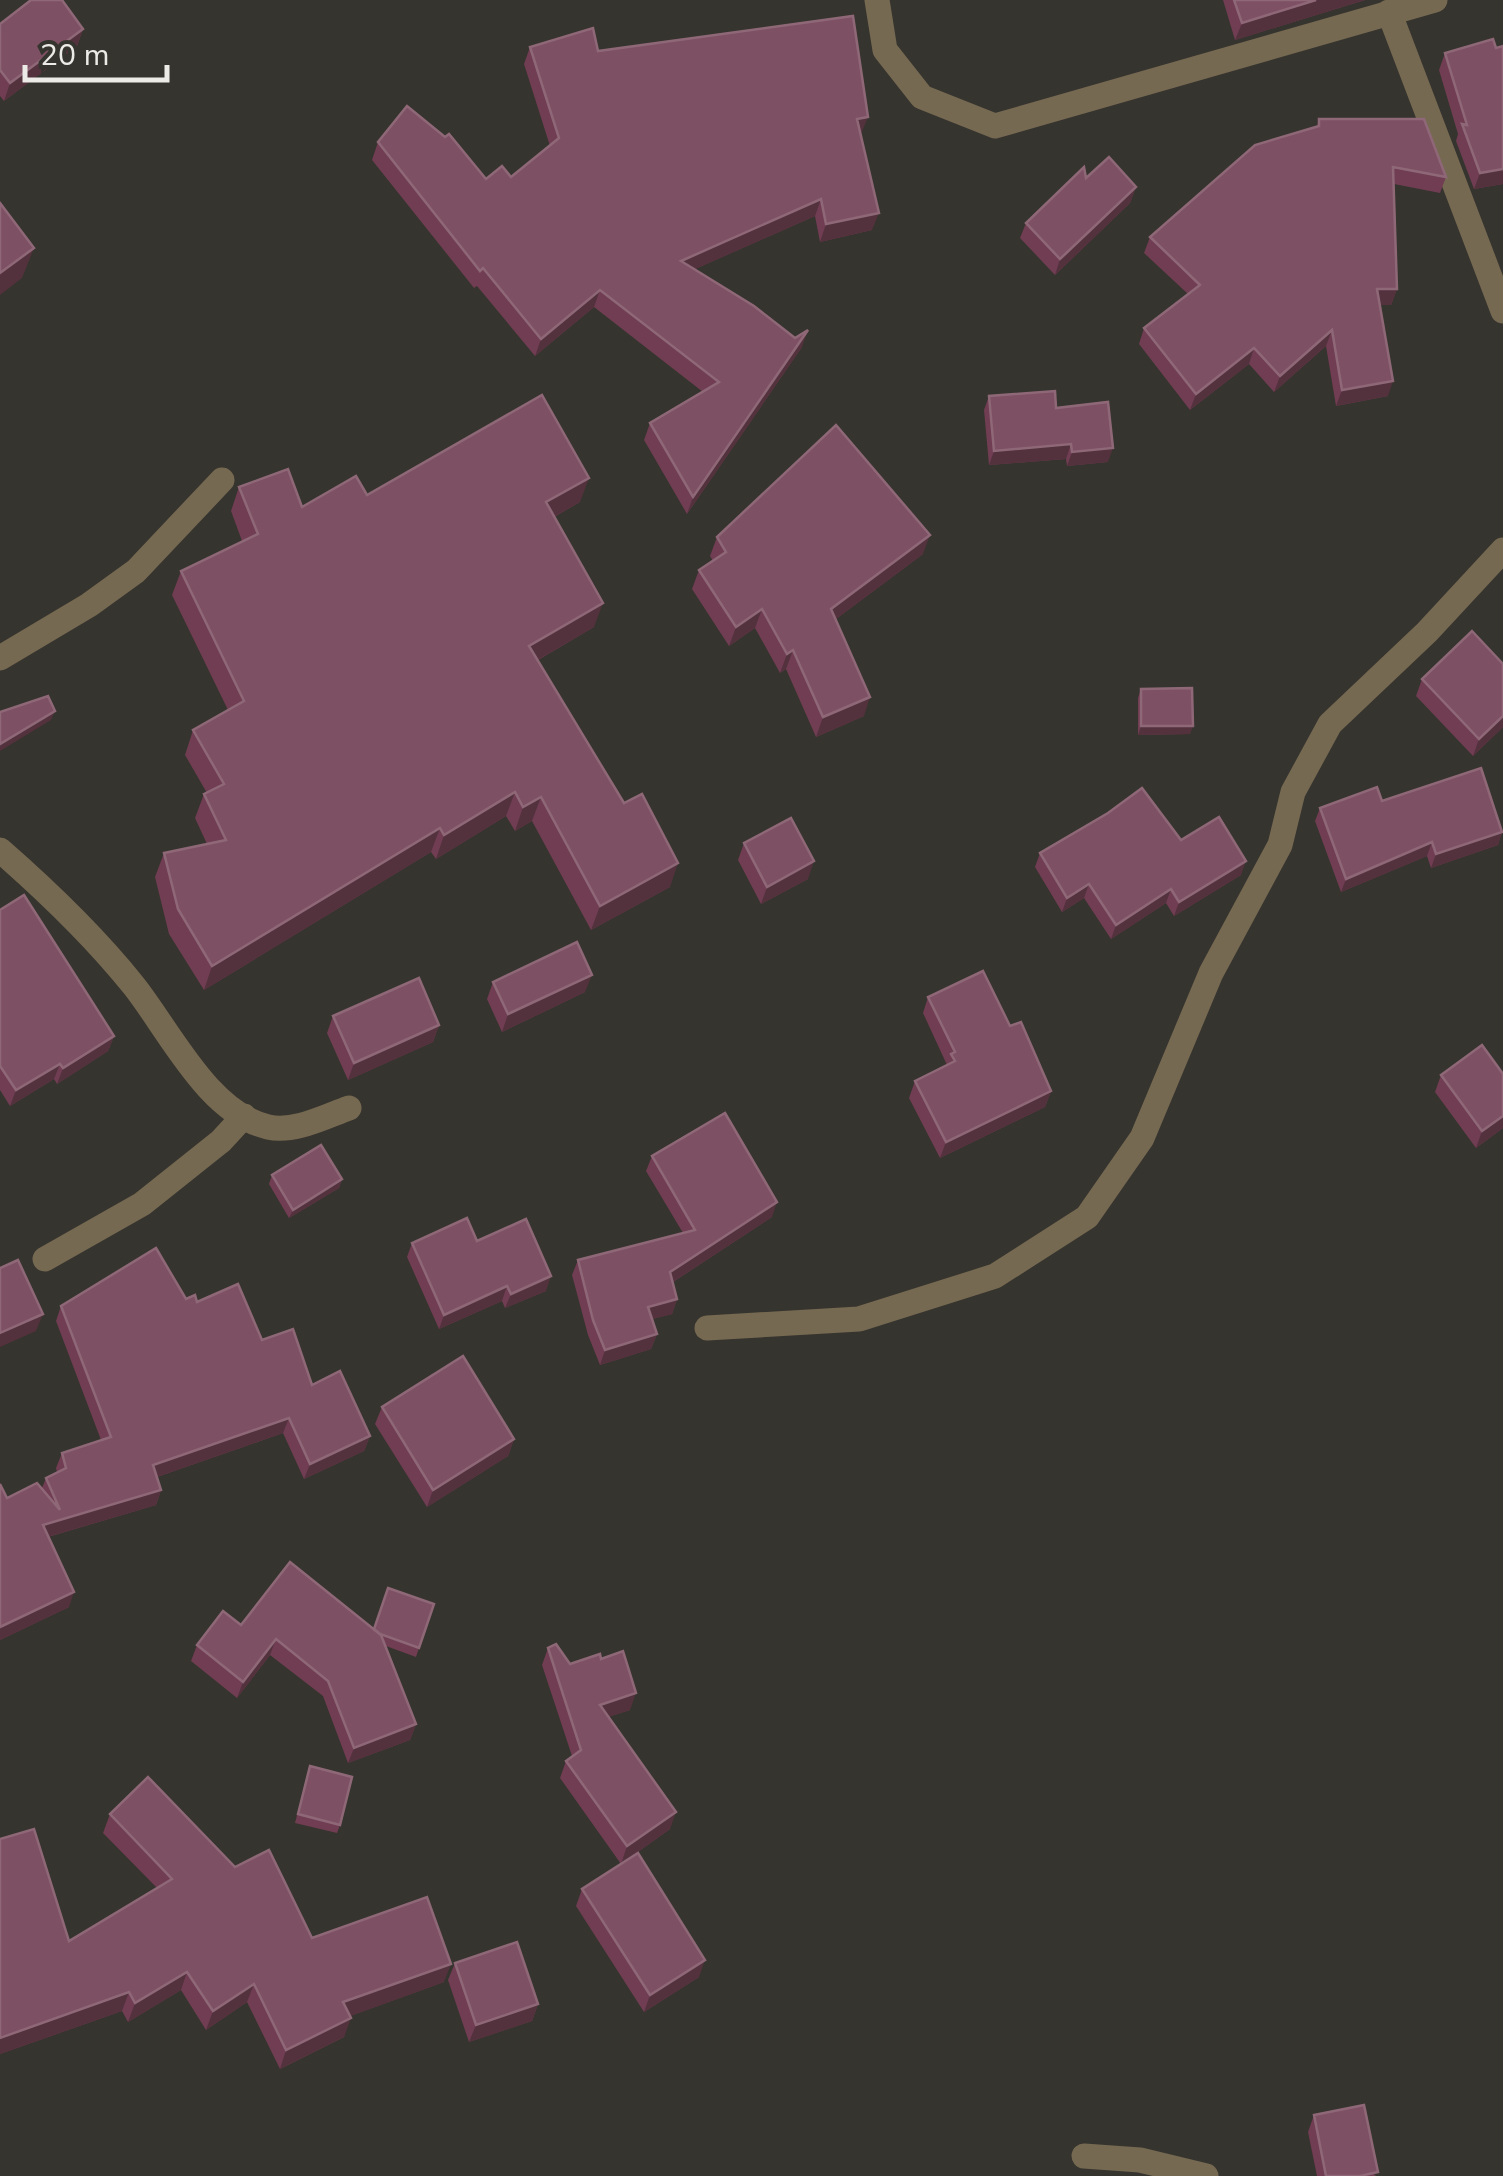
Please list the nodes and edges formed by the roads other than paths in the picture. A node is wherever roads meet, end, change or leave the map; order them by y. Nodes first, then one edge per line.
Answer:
1 (877, 0) edge
2 (1434, 0) edge
3 (1389, 12) junction
4 (1503, 311) edge
5 (222, 480) dead end
6 (1503, 550) edge
7 (0, 658) edge
8 (0, 850) edge
9 (349, 1108) dead end
10 (244, 1116) junction
11 (45, 1259) dead end
12 (707, 1328) dead end
13 (1084, 2156) dead end
14 (1206, 2176) edge

1 - 3 street
2 - 3 street
3 - 4 street
5 - 7 street
6 - 12 street
8 - 10 street
9 - 10 street
10 - 11 street
13 - 14 street

